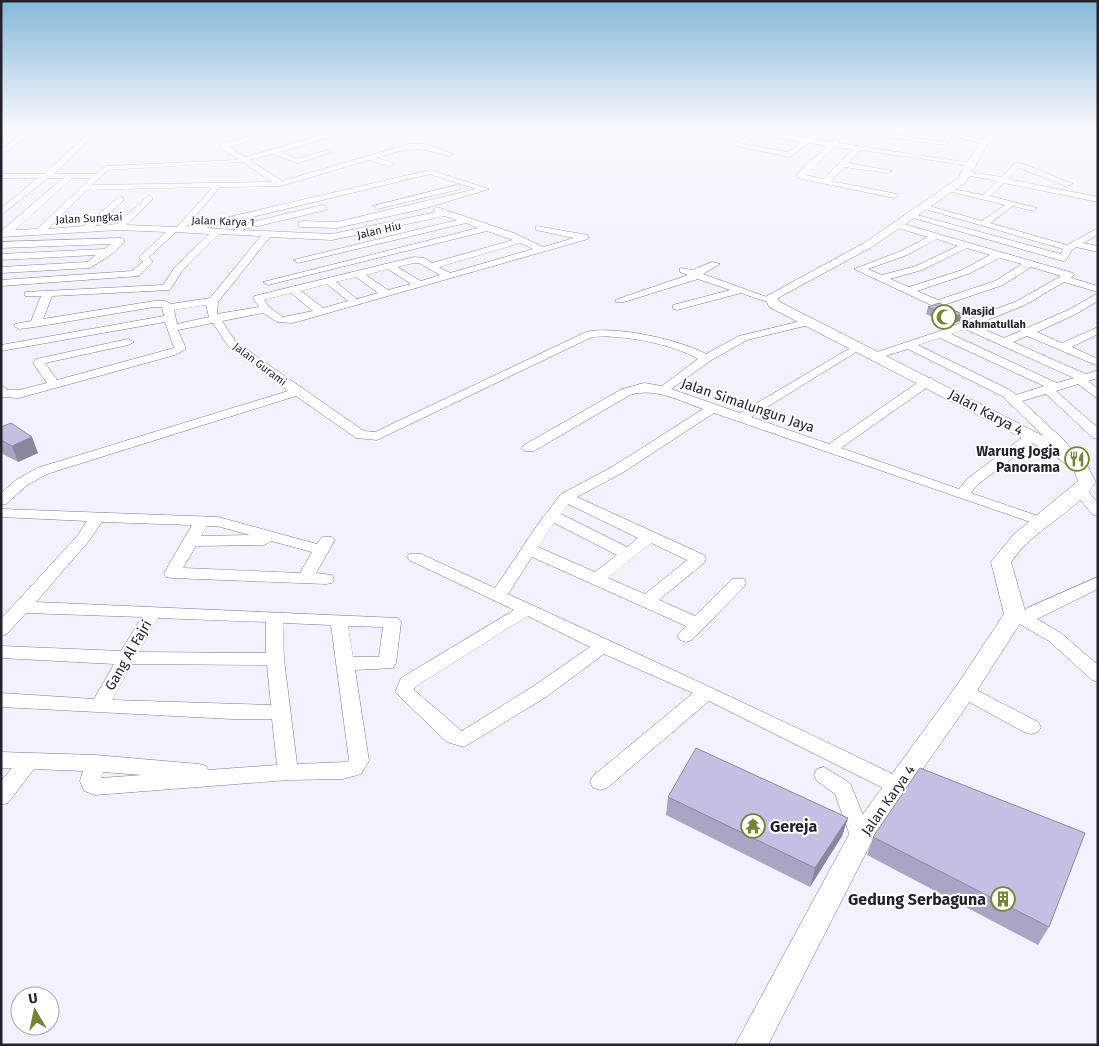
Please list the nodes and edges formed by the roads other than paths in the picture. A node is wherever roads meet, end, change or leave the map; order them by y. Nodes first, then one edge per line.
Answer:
1 (44, 179) edge
2 (67, 179) edge
3 (96, 179) edge
4 (273, 179) edge
5 (299, 179) edge
6 (403, 179) edge
7 (442, 179) edge
8 (455, 179) edge
9 (809, 179) edge
10 (828, 179) edge
11 (960, 179) edge
12 (998, 179) edge
13 (1024, 179) edge
14 (1054, 179) edge
15 (1001, 180) junction
16 (825, 182) junction
17 (281, 184) junction
18 (470, 184) junction
19 (1069, 184) dead end
20 (211, 185) junction
21 (87, 188) junction
22 (402, 188) dead end
23 (993, 188) junction
24 (948, 190) junction
25 (1056, 191) junction
26 (894, 196) dead end
27 (984, 196) junction
28 (149, 198) dead end
29 (120, 200) dead end
30 (1098, 200) edge
31 (336, 204) dead end
32 (1011, 204) junction
33 (423, 206) junction
34 (1033, 208) dead end
35 (1094, 208) dead end
36 (1, 212) edge
37 (445, 213) junction
38 (909, 216) junction
39 (953, 216) junction
40 (464, 220) junction
41 (266, 222) junction
42 (301, 224) junction
43 (984, 224) junction
44 (119, 226) junction
45 (130, 227) junction
46 (99, 228) junction
47 (487, 228) junction
48 (85, 230) junction
49 (180, 231) junction
50 (1098, 231) edge
51 (39, 232) junction
52 (219, 232) junction
53 (4, 234) edge
54 (268, 235) junction
55 (936, 236) junction
56 (332, 237) junction
57 (117, 240) junction
58 (522, 240) junction
59 (90, 241) junction
60 (568, 242) junction
61 (1, 245) edge
62 (968, 245) junction
63 (1072, 246) junction
64 (1098, 249) edge
65 (542, 250) junction
66 (109, 252) junction
67 (1000, 254) junction
68 (1, 256) edge
69 (1064, 258) junction
70 (298, 260) junction
71 (94, 263) junction
72 (1031, 263) junction
73 (715, 264) dead end
74 (389, 266) junction
75 (432, 266) junction
76 (1, 270) edge
77 (138, 273) junction
78 (691, 273) junction
79 (358, 274) junction
80 (1061, 275) junction
81 (450, 277) junction
82 (880, 279) junction
83 (329, 281) junction
84 (268, 282) junction
85 (1, 283) edge
86 (420, 285) junction
87 (161, 288) junction
88 (1098, 289) edge
89 (124, 290) junction
90 (294, 290) junction
91 (741, 290) junction
92 (908, 292) junction
93 (48, 293) junction
94 (29, 294) dead end
95 (387, 294) junction
96 (1098, 296) edge
97 (258, 298) junction
98 (620, 300) dead end
99 (770, 300) junction
100 (213, 301) junction
101 (356, 303) junction
102 (82, 304) junction
103 (937, 304) junction
104 (677, 307) dead end
105 (265, 309) junction
106 (119, 310) junction
107 (321, 312) junction
108 (167, 314) junction
109 (216, 320) junction
110 (809, 322) junction
111 (971, 323) junction
112 (35, 324) junction
113 (19, 326) dead end
114 (125, 326) junction
115 (1098, 330) edge
116 (1028, 332) junction
117 (941, 334) junction
118 (128, 342) junction
119 (1004, 342) junction
120 (909, 345) junction
121 (856, 347) junction
122 (1063, 347) junction
123 (1, 348) edge
124 (876, 356) junction
125 (706, 360) junction
126 (139, 362) junction
127 (1098, 362) edge
128 (1098, 374) edge
129 (1082, 379) junction
130 (928, 381) junction
131 (55, 385) junction
132 (1051, 388) junction
133 (1, 389) edge
134 (665, 390) junction
135 (297, 392) junction
136 (1098, 395) edge
137 (1014, 400) junction
138 (714, 408) junction
139 (743, 417) junction
140 (1098, 435) edge
141 (1033, 436) junction
142 (529, 448) dead end
143 (831, 449) junction
144 (1074, 462) junction
145 (1088, 484) edge
146 (962, 494) junction
147 (566, 497) junction
148 (1, 501) edge
149 (1098, 512) edge
150 (1, 513) edge
151 (553, 516) junction
152 (94, 517) junction
153 (1039, 521) junction
154 (202, 522) junction
155 (649, 537) junction
156 (284, 539) junction
157 (191, 541) junction
158 (528, 549) junction
159 (628, 554) junction
160 (415, 557) dead end
161 (305, 578) junction
162 (326, 579) dead end
163 (598, 579) junction
164 (1098, 582) edge
165 (738, 583) dead end
166 (499, 595) junction
167 (648, 601) junction
168 (22, 607) junction
169 (526, 608) junction
170 (154, 612) junction
171 (1022, 616) junction
172 (274, 617) junction
173 (339, 620) junction
174 (698, 624) junction
175 (1, 630) edge
176 (686, 636) dead end
177 (603, 646) junction
178 (1, 652) edge
179 (126, 658) junction
180 (274, 659) junction
181 (345, 664) junction
182 (1098, 675) edge
183 (965, 691) junction
184 (707, 692) junction
185 (3, 702) edge
186 (99, 706) junction
187 (280, 712) junction
188 (1031, 727) dead end
189 (1, 760) edge
190 (29, 761) junction
191 (288, 772) junction
192 (824, 774) dead end
193 (600, 782) dead end
194 (898, 786) junction
195 (1, 797) edge
196 (861, 837) junction
197 (751, 1045) edge

1 - 36 street
2 - 53 street
3 - 21 street
4 - 17 street
5 - 17 street
6 - 49 street
7 - 22 street
8 - 18 street
9 - 16 street
10 - 16 street
11 - 24 main road
12 - 15 street
13 - 25 street
14 - 19 street
15 - 23 street
15 - 25 street
16 - 26 street
17 - 20 street
18 - 33 street
18 - 42 street
20 - 21 street
20 - 49 street, Jalan Karya 1
21 - 51 street
23 - 27 street
23 - 35 street
24 - 27 street
24 - 38 main road
25 - 30 street
27 - 32 street
27 - 39 street
28 - 44 street
29 - 48 street
31 - 41 street
32 - 34 street
32 - 43 street
33 - 37 street
33 - 42 street
37 - 40 street
37 - 56 street
38 - 39 street
38 - 55 street
38 - 69 street
38 - 99 main road
39 - 43 street
40 - 47 street
40 - 70 street, Jalan Hiu
41 - 42 street
41 - 52 street
43 - 63 street
44 - 45 street, Jalan Sungkai
44 - 46 street, Jalan Sungkai
45 - 49 street, Jalan Sungkai
45 - 57 street
46 - 48 street, Jalan Sungkai
46 - 59 street
47 - 58 street
47 - 84 street
48 - 51 street, Jalan Sungkai
49 - 52 street, Jalan Karya 1
49 - 77 street
50 - 63 street
51 - 53 street, Jalan Sungkai
52 - 54 street, Jalan Karya 1
52 - 87 street
54 - 56 street, Jalan Karya 1
54 - 100 street
55 - 62 street
55 - 82 street
56 - 70 street
57 - 59 street
57 - 66 street
58 - 65 street
58 - 75 street
59 - 61 street
60 - 60 street
60 - 65 street
62 - 67 street
62 - 82 street
63 - 64 street
63 - 69 street
65 - 81 street
66 - 68 street
66 - 71 street
67 - 72 street
67 - 92 street
69 - 80 street
70 - 84 street
71 - 76 street
71 - 77 street
72 - 80 street
72 - 103 street
73 - 78 street
74 - 75 street
74 - 79 street
74 - 86 street
75 - 81 street
77 - 85 street
78 - 91 street
78 - 98 street
79 - 83 street
79 - 95 street
80 - 88 street
80 - 111 street
81 - 86 street
82 - 92 street
83 - 90 street
83 - 101 street
84 - 97 street
86 - 95 street
87 - 89 street
87 - 108 street
89 - 102 street
89 - 106 street
90 - 97 street
90 - 107 street
91 - 99 street
91 - 104 street
92 - 103 street
93 - 94 street
93 - 102 street
93 - 112 street
95 - 101 street
96 - 116 street
97 - 105 street
99 - 110 main road, Jalan Karya 4
100 - 108 street
100 - 109 street, Jalan Gurami
101 - 107 street
102 - 106 street
102 - 112 street
103 - 111 street
105 - 107 street
105 - 109 street
106 - 108 street
108 - 109 street
108 - 114 street
108 - 126 street
109 - 135 street, Jalan Gurami
110 - 121 main road, Jalan Karya 4
110 - 125 street, Jalan Simalungun Jaya
111 - 117 street
111 - 119 street
112 - 113 street
114 - 118 street
114 - 123 street
115 - 122 street
116 - 119 street
116 - 122 street
117 - 120 street
117 - 132 street
118 - 126 street
118 - 131 street
119 - 129 street
120 - 124 street
120 - 137 street
121 - 124 main road, Jalan Karya 4
121 - 139 street
122 - 127 street
124 - 130 main road, Jalan Karya 4
125 - 134 street, Jalan Simalungun Jaya
125 - 135 street, Jalan Gurami
126 - 131 street
128 - 129 street
129 - 132 street
129 - 136 street
130 - 141 main road, Jalan Karya 4
130 - 143 street
131 - 133 street
132 - 137 street
132 - 140 street
134 - 138 street, Jalan Simalungun Jaya
134 - 142 street
135 - 148 street
137 - 144 street
138 - 139 street, Jalan Simalungun Jaya
138 - 147 street
139 - 143 street, Jalan Simalungun Jaya
141 - 144 main road, Jalan Karya 4
141 - 146 street
143 - 146 street, Jalan Simalungun Jaya
144 - 145 main road, Jalan Karya 4
145 - 149 street
145 - 153 main road
146 - 153 street, Jalan Simalungun Jaya
147 - 151 street
147 - 155 street
150 - 152 street
151 - 158 street
151 - 159 street
152 - 154 street
152 - 168 street
153 - 171 main road
154 - 156 street
154 - 157 street
155 - 159 street
155 - 167 street
156 - 157 street
156 - 161 street
157 - 161 street
158 - 163 street
158 - 166 street
159 - 163 street
160 - 166 street
161 - 162 street
163 - 167 street
164 - 171 street
165 - 174 street
166 - 169 street
167 - 174 street
168 - 170 street, Gang Al Fajri
168 - 175 street
169 - 177 street
169 - 177 street
170 - 172 street
170 - 179 street, Gang Al Fajri
171 - 182 street
171 - 183 main road, Jalan Karya 4
172 - 173 street
172 - 180 street
173 - 181 street
173 - 181 street
174 - 176 street
177 - 184 street
178 - 179 street
179 - 180 street
179 - 186 street, Gang Al Fajri
180 - 187 street
181 - 191 street
183 - 188 street
183 - 194 main road, Jalan Karya 4
184 - 193 street
184 - 194 street
185 - 186 street, Gang Al Fajri
186 - 187 street
187 - 191 street
189 - 190 street
190 - 191 street
190 - 195 street
192 - 196 street
194 - 196 main road, Jalan Karya 4
196 - 197 main road, Jalan Karya 4

